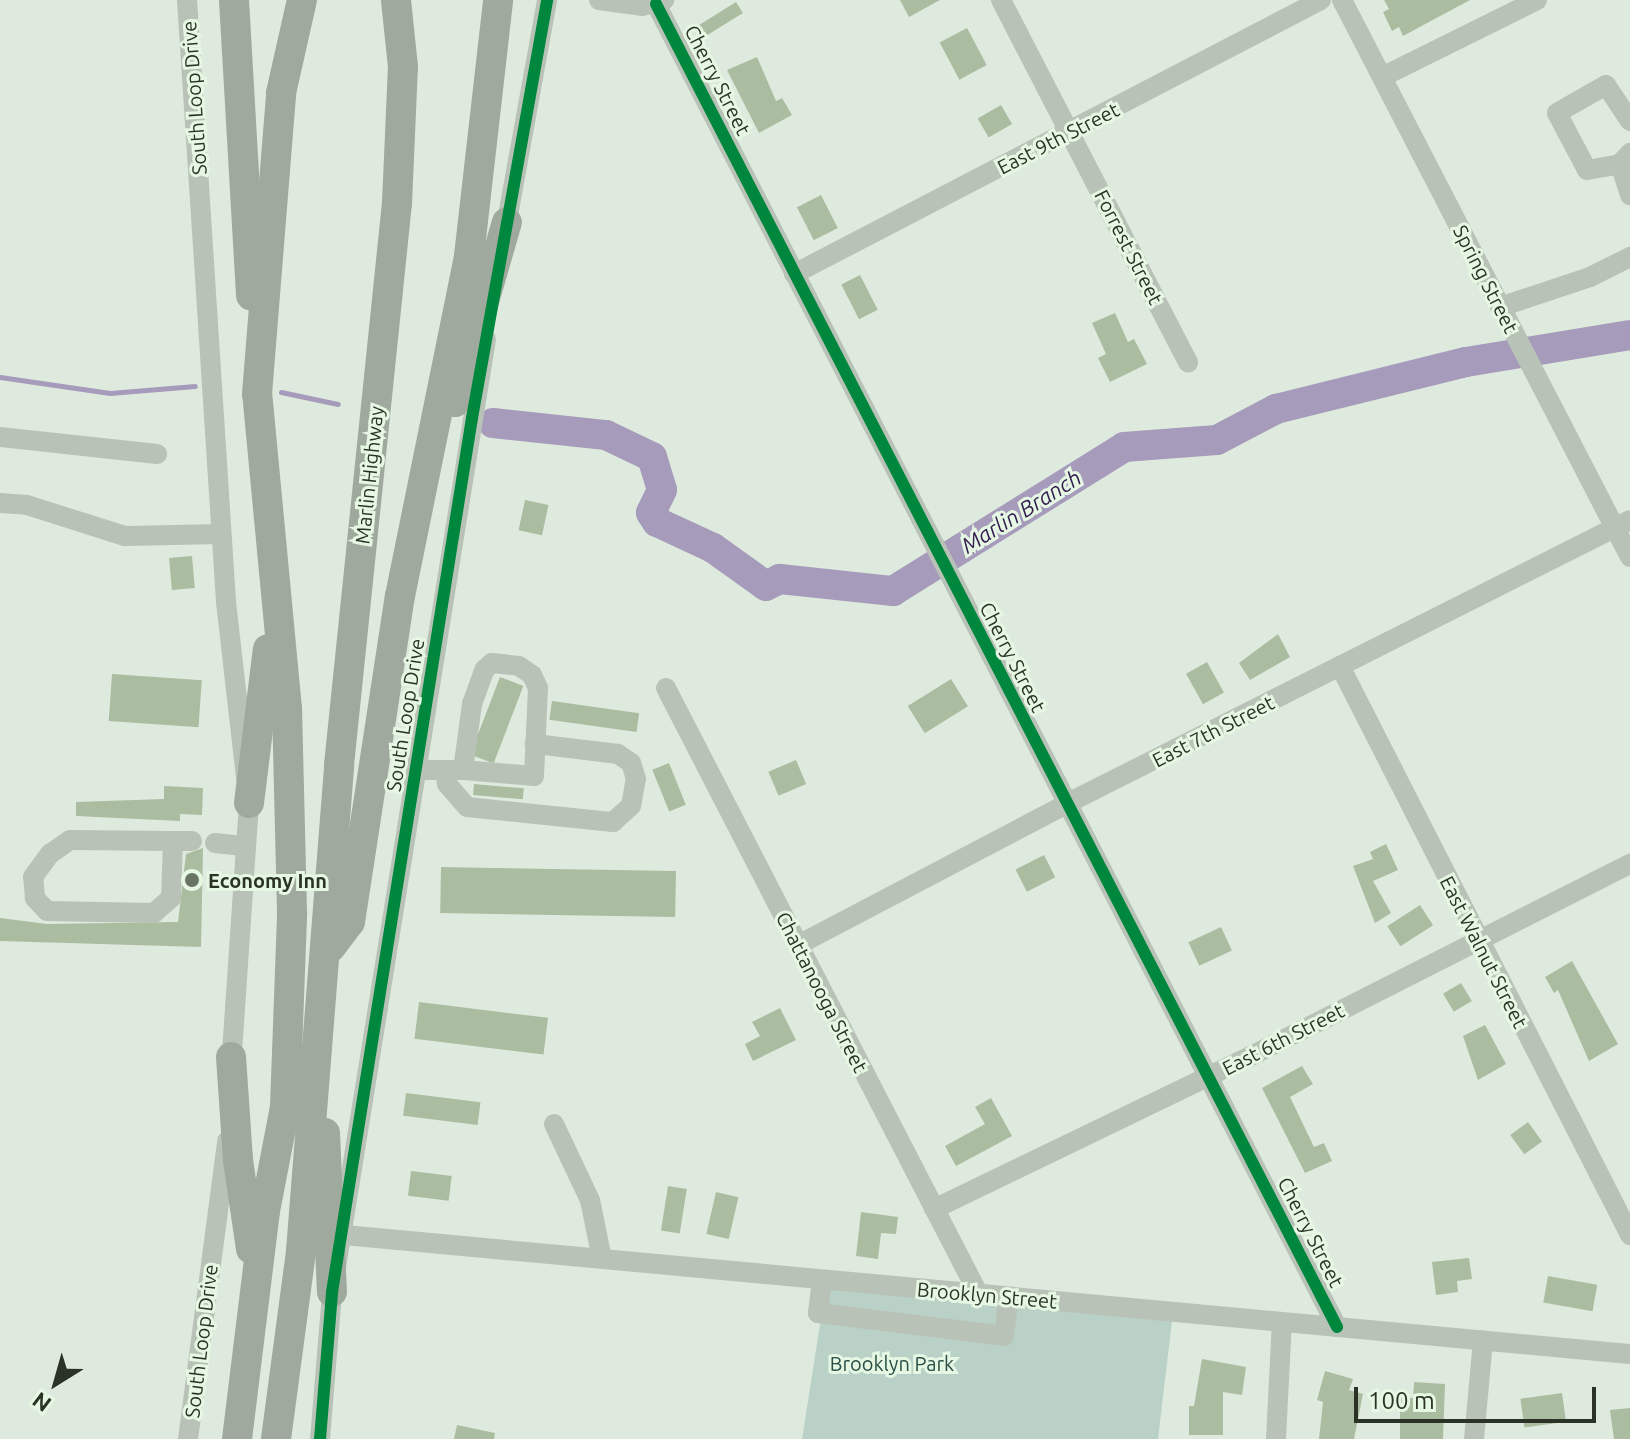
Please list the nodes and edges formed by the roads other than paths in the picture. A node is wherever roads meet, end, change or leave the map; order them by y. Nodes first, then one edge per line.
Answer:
1 (187, 0) edge
2 (234, 0) edge
3 (302, 0) edge
4 (396, 0) edge
5 (498, 0) edge
6 (547, 0) edge
7 (599, 0) edge
8 (1001, 0) edge
9 (1321, 0) edge
10 (1342, 0) edge
11 (1537, 0) edge
12 (660, 2) edge
13 (1382, 77) junction
14 (1630, 121) edge
15 (1070, 132) junction
16 (1625, 159) edge
17 (1630, 195) edge
18 (507, 222) junction
19 (1630, 257) edge
20 (794, 274) junction
21 (1500, 307) junction
22 (1188, 363) dead end
23 (257, 394) junction
24 (0, 437) edge
25 (157, 454) dead end
26 (0, 503) edge
27 (1622, 523) edge
28 (221, 534) junction
29 (275, 551) junction
30 (1630, 557) edge
31 (400, 596) junction
32 (1340, 666) junction
33 (666, 688) dead end
34 (535, 744) junction
35 (417, 770) junction
36 (454, 770) junction
37 (534, 776) junction
38 (249, 803) junction
39 (1066, 804) junction
40 (530, 814) junction
41 (183, 841) joint
42 (215, 843) dead end
43 (246, 846) junction
44 (1630, 864) edge
45 (1478, 941) junction
46 (798, 945) junction
47 (328, 951) junction
48 (231, 1057) junction
49 (1208, 1077) junction
50 (315, 1104) junction
51 (554, 1124) dead end
52 (934, 1209) junction
53 (344, 1235) junction
54 (1630, 1235) edge
55 (602, 1259) junction
56 (257, 1273) junction
57 (822, 1280) junction
58 (332, 1292) junction
59 (979, 1295) junction
60 (1009, 1298) junction
61 (1282, 1322) junction
62 (1337, 1327) junction
63 (1483, 1340) junction
64 (1630, 1354) edge
65 (188, 1439) edge
66 (237, 1439) edge
67 (276, 1439) edge
68 (320, 1439) edge
69 (1276, 1439) edge
70 (1474, 1439) edge

1 - 28 street, South Loop Drive
2 - 23 highway
3 - 23 highway
4 - 47 highway, Marlin Highway
5 - 31 highway
6 - 18 street, South Loop Drive
7 - 12 street
8 - 15 street
9 - 15 street, East 9th Street
10 - 13 street, Spring Street
11 - 13 street
12 - 20 street, Cherry Street
13 - 21 street, Spring Street
14 - 16 street
15 - 20 street, East 9th Street
15 - 22 street, Forrest Street
16 - 17 street
18 - 31 highway
18 - 35 street, South Loop Drive
19 - 21 street
20 - 39 street, Cherry Street
21 - 27 street, Spring Street
23 - 29 highway
24 - 25 street
26 - 28 street
27 - 30 street, Spring Street
27 - 32 street, East 7th Street
28 - 38 street, South Loop Drive
29 - 38 highway
29 - 56 highway
31 - 47 highway
32 - 39 street, East 7th Street
32 - 45 street, East Walnut Street
33 - 46 street, Chattanooga Street
34 - 36 street
34 - 37 street
34 - 40 street
35 - 36 street
35 - 53 street, South Loop Drive
36 - 37 street
36 - 40 street
37 - 40 street
38 - 43 street, South Loop Drive
39 - 46 street, East 7th Street
39 - 49 street, Cherry Street
41 - 41 street
42 - 43 street
43 - 48 street, South Loop Drive
44 - 45 street, East 6th Street
45 - 49 street, East 6th Street
45 - 54 street, East Walnut Street
46 - 52 street, Chattanooga Street
47 - 50 highway, Marlin Highway
48 - 56 highway
48 - 65 street, South Loop Drive
49 - 52 street, East 6th Street
49 - 62 street, Cherry Street
50 - 58 highway
50 - 67 highway, Marlin Highway
51 - 55 street
52 - 59 street, Chattanooga Street
53 - 55 street, Brooklyn Street
53 - 58 street, South Loop Drive
55 - 57 street, Brooklyn Street
56 - 66 highway
57 - 59 street, Brooklyn Street
57 - 60 street
58 - 68 street, South Loop Drive
59 - 60 street, Brooklyn Street
60 - 61 street, Brooklyn Street
61 - 62 street, Brooklyn Street
61 - 69 street
62 - 63 street, Brooklyn Street
63 - 64 street, Brooklyn Street
63 - 70 street

